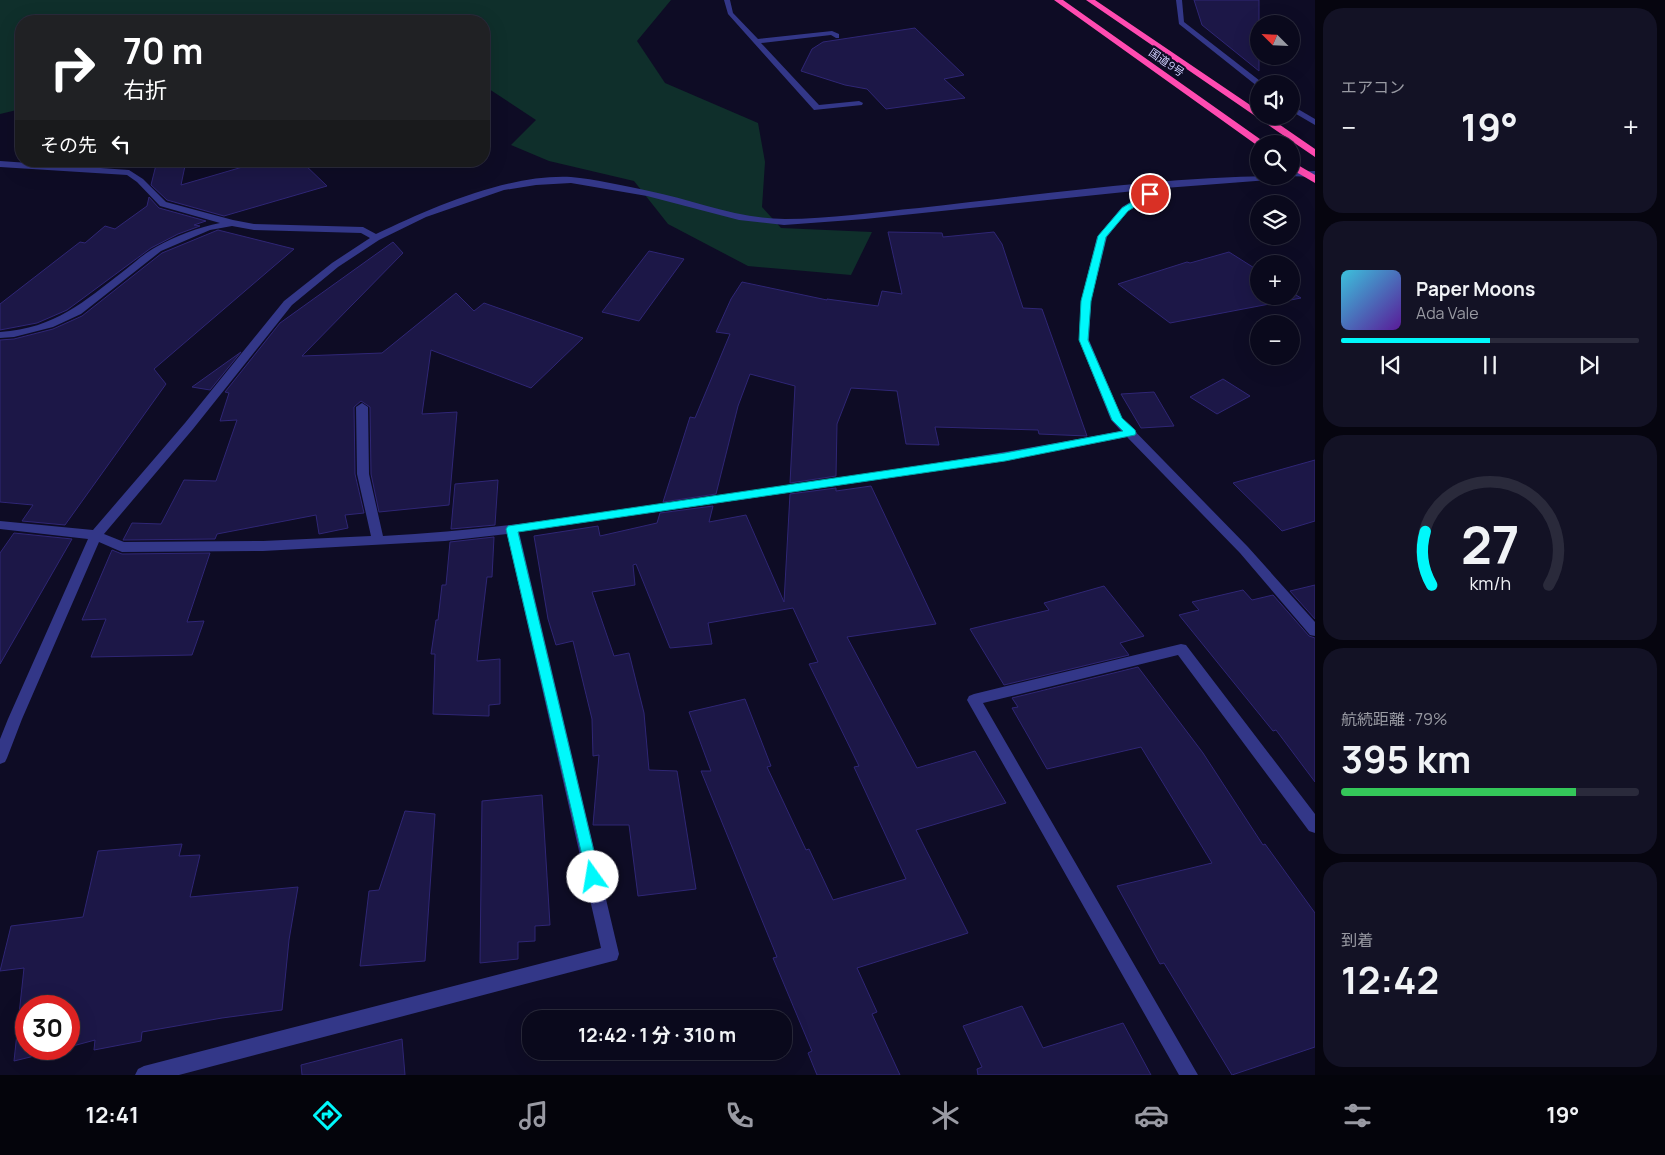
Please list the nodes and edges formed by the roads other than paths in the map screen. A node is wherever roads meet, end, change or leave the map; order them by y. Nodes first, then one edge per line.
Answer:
1 (727, 0) edge
2 (1058, 0) edge
3 (1090, 0) edge
4 (1179, 0) edge
5 (836, 36) dead end
6 (757, 41) junction
7 (1250, 76) edge
8 (858, 103) dead end
9 (1250, 110) edge
10 (1300, 113) edge
11 (1315, 123) edge
12 (1272, 125) edge
13 (1250, 136) edge
14 (1315, 154) edge
15 (0, 164) edge
16 (15, 165) edge
17 (43, 167) edge
18 (1300, 169) edge
19 (1312, 176) edge
20 (1250, 178) edge
21 (1146, 187) junction
22 (232, 223) junction
23 (376, 238) junction
24 (0, 335) edge
25 (362, 406) dead end
26 (1131, 433) junction
27 (0, 525) edge
28 (512, 529) junction
29 (96, 535) junction
30 (378, 540) junction
31 (1315, 631) edge
32 (0, 758) edge
33 (1315, 826) edge
34 (144, 1075) edge
35 (1189, 1075) edge

1 - 6 street
2 - 13 highway, 国道9号
3 - 9 highway, 国道9号
4 - 7 street
5 - 6 street
6 - 8 street
10 - 11 street
12 - 14 highway, 国道9号
15 - 16 street
17 - 22 street
18 - 19 highway
20 - 21 street
21 - 23 street
21 - 26 street
22 - 23 street
22 - 24 street
23 - 29 street
25 - 30 street
26 - 28 street
26 - 31 street
27 - 29 street
28 - 30 street
28 - 34 street
29 - 30 street
29 - 32 street
33 - 35 street

